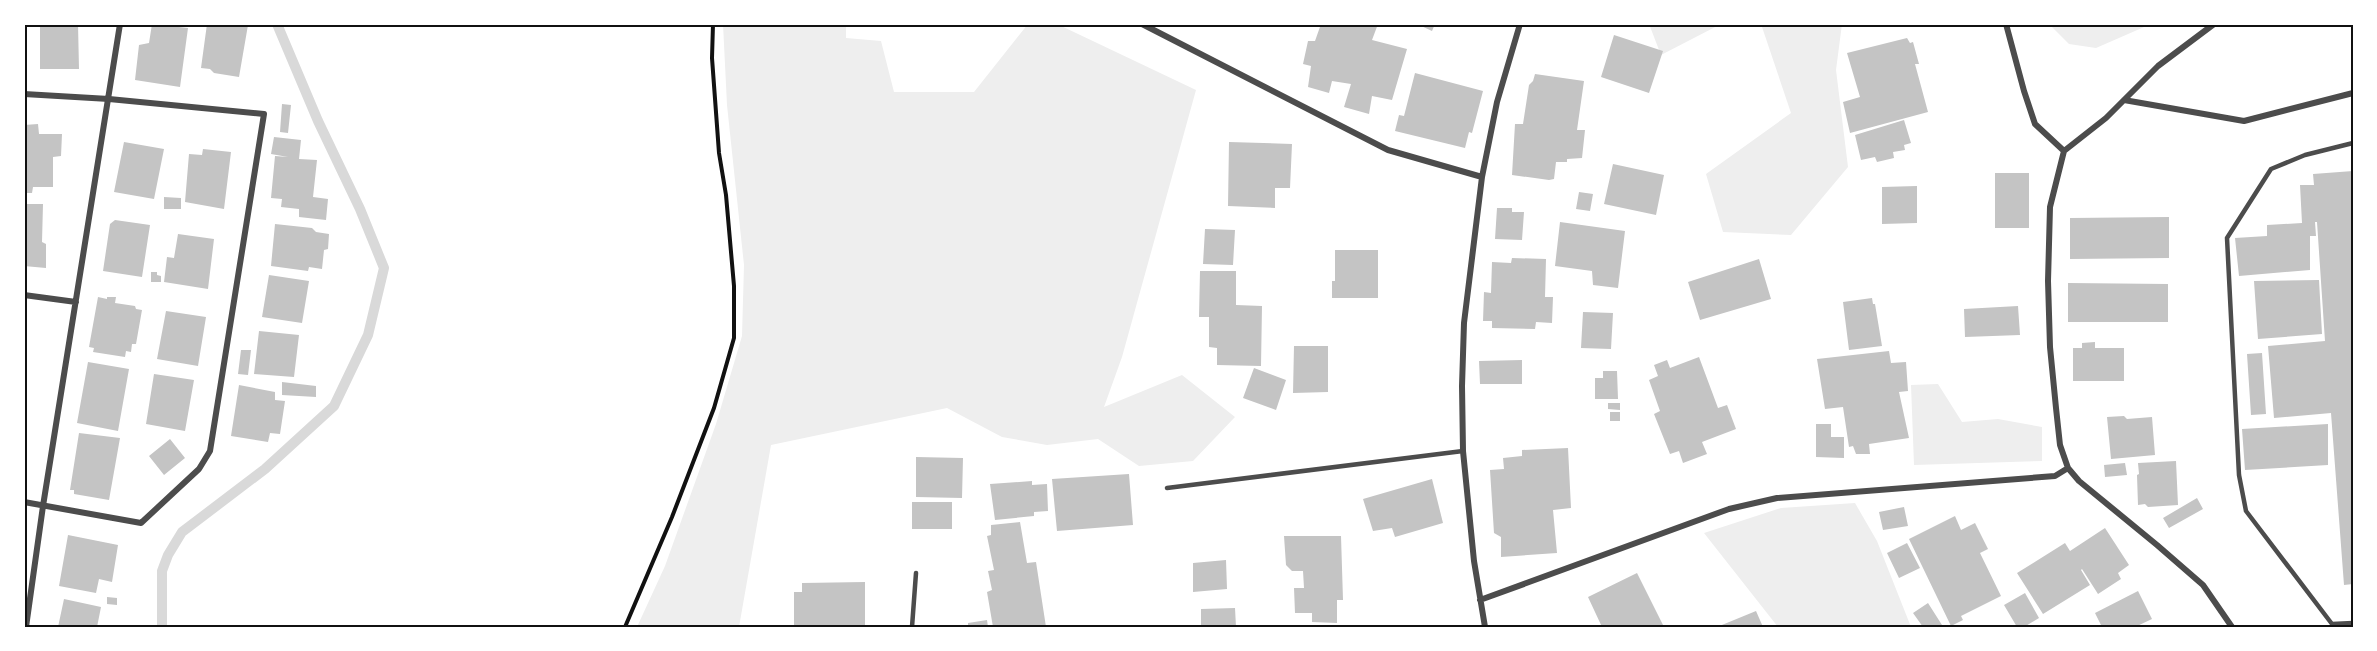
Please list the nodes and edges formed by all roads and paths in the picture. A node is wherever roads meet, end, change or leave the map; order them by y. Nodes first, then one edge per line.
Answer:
1 (120, 24) edge
2 (713, 24) edge
3 (1142, 24) edge
4 (1520, 24) edge
5 (2006, 24) edge
6 (2214, 24) edge
7 (2353, 93) edge
8 (24, 94) edge
9 (109, 99) junction
10 (2124, 100) junction
11 (2353, 143) edge
12 (2064, 150) junction
13 (1482, 177) junction
14 (24, 295) edge
15 (76, 302) junction
16 (1463, 451) junction
17 (2068, 468) junction
18 (1167, 488) dead end
19 (24, 502) edge
20 (43, 506) junction
21 (916, 573) dead end
22 (1480, 600) junction
23 (2353, 623) edge
24 (26, 627) edge
25 (625, 627) edge
26 (912, 627) edge
27 (1485, 627) edge
28 (2232, 627) edge

1 - 9 street
2 - 25 path
3 - 13 street
4 - 13 street
5 - 12 street
6 - 10 street
7 - 10 street
8 - 9 street
9 - 15 street
9 - 20 street
10 - 12 street
11 - 23 lane
12 - 17 street
13 - 16 street
14 - 15 street
15 - 20 street
16 - 18 lane
16 - 22 street
17 - 22 street
17 - 28 street
19 - 20 street
20 - 24 street
21 - 26 lane
22 - 27 street

